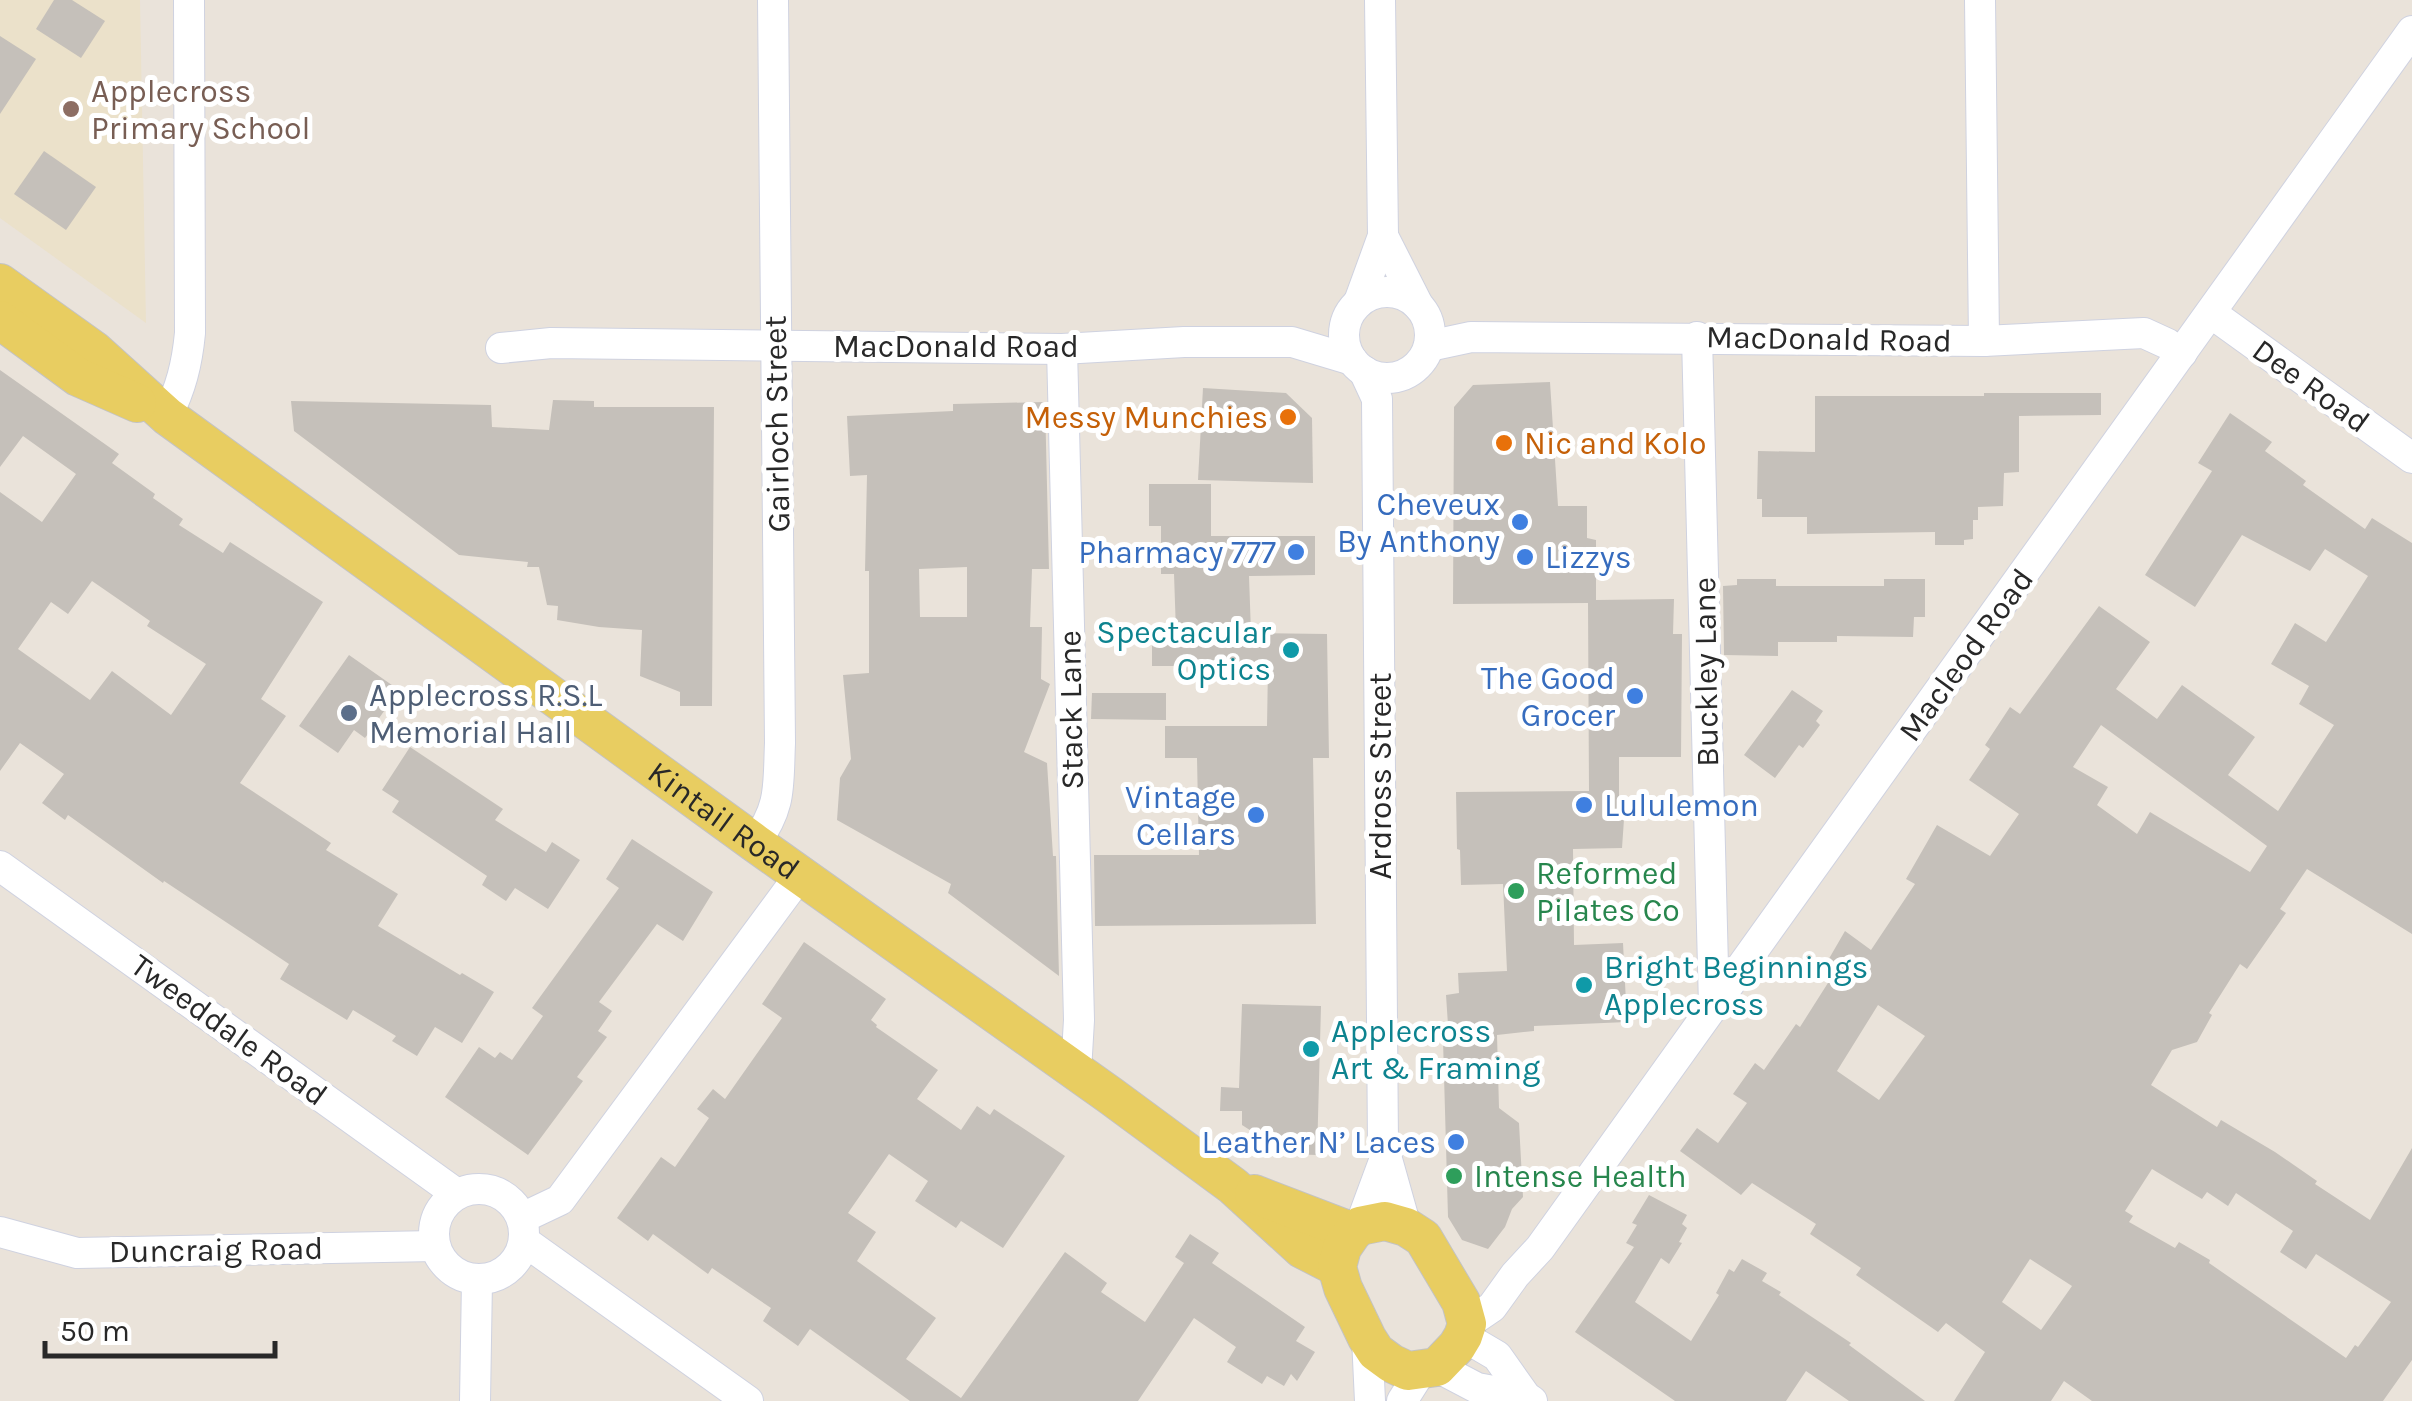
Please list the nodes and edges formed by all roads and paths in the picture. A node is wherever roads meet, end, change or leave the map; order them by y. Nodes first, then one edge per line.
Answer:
1 (189, 0) edge
2 (773, 0) edge
3 (1380, 0) edge
4 (1980, 0) edge
5 (2412, 31) edge
6 (1383, 236) junction
7 (0, 283) edge
8 (1354, 309) junction
9 (2210, 314) junction
10 (0, 320) edge
11 (1424, 323) junction
12 (1697, 337) junction
13 (1292, 342) junction
14 (1984, 342) junction
15 (776, 345) junction
16 (501, 348) dead end
17 (1062, 348) junction
18 (2182, 353) junction
19 (1364, 377) junction
20 (167, 416) junction
21 (2412, 458) edge
22 (756, 843) junction
23 (0, 866) edge
24 (800, 875) junction
25 (1714, 1006) junction
26 (1076, 1071) junction
27 (1387, 1153) junction
28 (1233, 1186) junction
29 (457, 1194) junction
30 (1406, 1227) junction
31 (1356, 1229) junction
32 (523, 1230) junction
33 (0, 1232) edge
34 (434, 1246) junction
35 (1337, 1267) junction
36 (1515, 1275) junction
37 (477, 1280) junction
38 (1450, 1285) junction
39 (1465, 1330) junction
40 (1367, 1338) junction
41 (1430, 1368) junction
42 (1529, 1399) edge
43 (475, 1401) edge
44 (748, 1401) edge
45 (1370, 1401) edge
46 (1402, 1401) edge

1 - 20 street
2 - 15 street, Gairloch Street
3 - 6 street
4 - 14 street
5 - 9 street, Macleod Road
6 - 8 street
6 - 11 street
7 - 20 main road, Kintail Road
8 - 11 street
8 - 13 street, MacDonald Road
8 - 19 street
9 - 18 street, Macleod Road
9 - 21 street, Dee Road
10 - 20 main road, Kintail Road
11 - 12 street, MacDonald Road
11 - 19 street
12 - 14 street, MacDonald Road
12 - 25 street, Buckley Lane
13 - 17 street, MacDonald Road
13 - 19 street, MacDonald Road
14 - 18 street, MacDonald Road
15 - 16 street, MacDonald Road
15 - 17 street, MacDonald Road
15 - 22 street, Gairloch Street
17 - 26 street, Stack Lane
18 - 25 street, Macleod Road
19 - 27 street, Ardross Street
20 - 22 main road, Kintail Road
22 - 24 main road, Kintail Road
23 - 29 street, Tweeddale Road
24 - 26 main road, Kintail Road
24 - 32 street
25 - 36 street, Macleod Road
26 - 28 main road, Kintail Road
27 - 30 street, Ardross Street
27 - 31 street, Ardross Street
28 - 31 main road, Kintail Road
28 - 35 main road, Kintail Road
29 - 32 street
29 - 34 street
30 - 31 main road
30 - 38 main road
31 - 35 main road
32 - 37 street
32 - 44 street
33 - 34 street, Duncraig Road
34 - 37 street
35 - 40 main road
36 - 38 street
36 - 39 street, Macleod Road
37 - 43 street
38 - 39 main road
39 - 41 main road
39 - 42 street
40 - 41 main road
40 - 45 street
41 - 42 street
41 - 46 street

